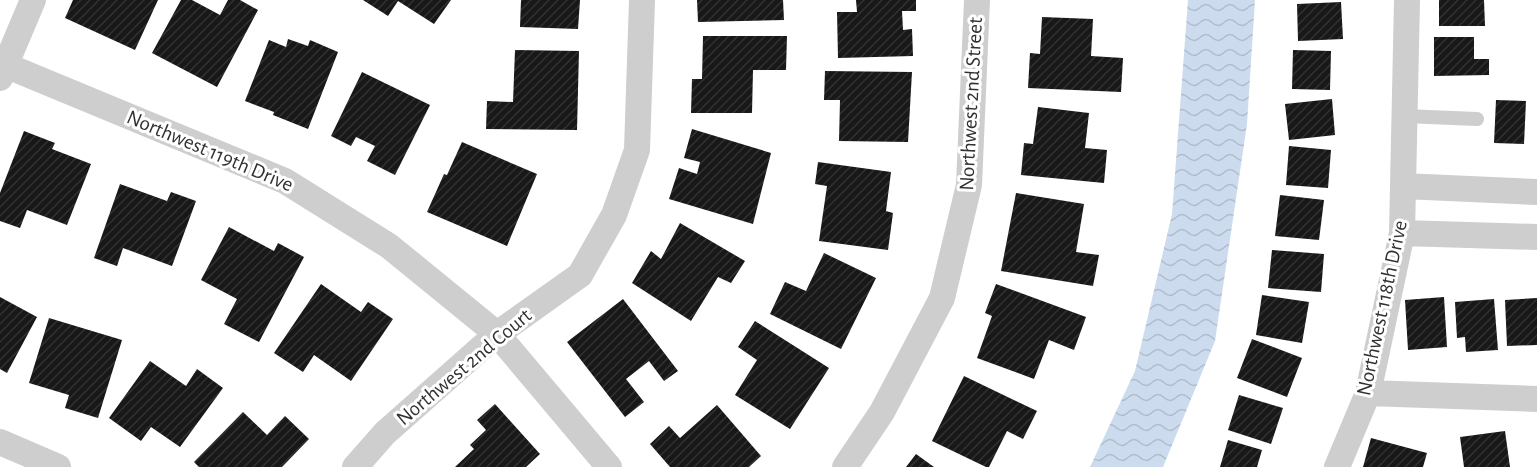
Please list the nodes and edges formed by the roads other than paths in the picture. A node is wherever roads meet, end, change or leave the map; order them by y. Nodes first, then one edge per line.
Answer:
1 (33, 0) edge
2 (642, 0) edge
3 (977, 0) edge
4 (1407, 0) edge
5 (2, 69) edge
6 (1404, 116) junction
7 (1477, 119) dead end
8 (1403, 186) junction
9 (1537, 192) edge
10 (1402, 233) junction
11 (1537, 237) edge
12 (497, 334) junction
13 (1368, 393) junction
14 (1537, 399) edge
15 (0, 442) edge
16 (58, 467) edge
17 (355, 467) edge
18 (609, 467) edge
19 (845, 467) edge
20 (1337, 467) edge

1 - 5 street
2 - 12 street, Northwest 2nd Court
3 - 19 street, Northwest 2nd Street
4 - 6 street, Northwest 118th Drive
5 - 12 street, Northwest 119th Drive
6 - 7 lane
6 - 8 street, Northwest 118th Drive
8 - 9 street
8 - 10 street, Northwest 118th Drive
10 - 11 street
10 - 13 street, Northwest 118th Drive
12 - 17 street, Northwest 2nd Court
12 - 18 street, Northwest 119th Drive
13 - 14 street
13 - 20 street, Northwest 118th Drive
15 - 16 street

